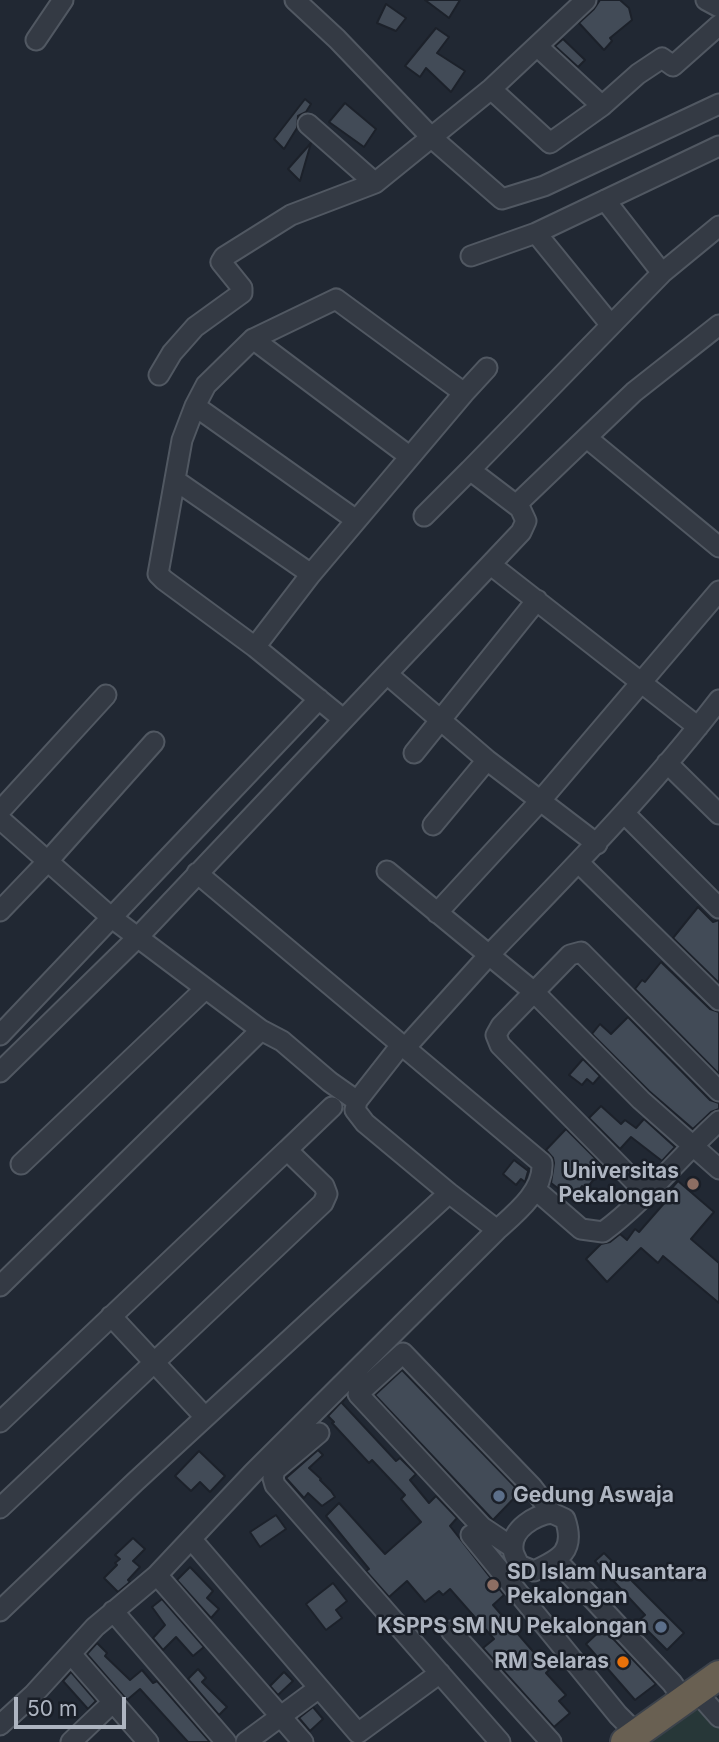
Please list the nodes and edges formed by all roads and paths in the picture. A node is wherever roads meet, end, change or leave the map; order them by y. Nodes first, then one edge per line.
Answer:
1 (63, 0) edge
2 (295, 0) edge
3 (586, 0) edge
4 (706, 0) edge
5 (719, 7) edge
6 (719, 25) edge
7 (36, 40) dead end
8 (537, 46) junction
9 (491, 89) junction
10 (719, 104) edge
11 (602, 106) junction
12 (308, 124) dead end
13 (432, 138) junction
14 (719, 146) edge
15 (375, 183) junction
16 (606, 200) junction
17 (719, 226) edge
18 (536, 233) junction
19 (471, 256) dead end
20 (662, 273) junction
21 (610, 324) junction
22 (719, 325) edge
23 (253, 340) junction
24 (487, 368) dead end
25 (159, 374) dead end
26 (464, 393) junction
27 (195, 407) junction
28 (587, 438) junction
29 (409, 456) junction
30 (470, 470) junction
31 (175, 480) junction
32 (516, 505) junction
33 (424, 516) dead end
34 (356, 520) junction
35 (719, 547) edge
36 (491, 565) junction
37 (311, 574) junction
38 (719, 591) edge
39 (537, 600) junction
40 (255, 647) junction
41 (387, 674) junction
42 (641, 685) junction
43 (106, 695) dead end
44 (319, 699) junction
45 (719, 700) edge
46 (343, 719) junction
47 (440, 722) junction
48 (698, 727) junction
49 (154, 742) dead end
50 (414, 753) dead end
51 (487, 760) junction
52 (667, 763) junction
53 (541, 800) junction
54 (0, 811) edge
55 (624, 813) junction
56 (719, 814) edge
57 (0, 819) edge
58 (433, 825) dead end
59 (597, 844) junction
60 (47, 862) junction
61 (579, 863) junction
62 (387, 871) dead end
63 (197, 873) junction
64 (719, 908) edge
65 (0, 911) edge
66 (437, 913) junction
67 (113, 918) junction
68 (138, 937) junction
69 (489, 955) junction
70 (205, 989) junction
71 (534, 992) junction
72 (719, 1000) edge
73 (261, 1030) junction
74 (0, 1035) edge
75 (403, 1047) junction
76 (0, 1072) edge
77 (719, 1091) edge
78 (357, 1101) junction
79 (332, 1107) dead end
80 (719, 1121) edge
81 (692, 1145) junction
82 (287, 1150) junction
83 (21, 1164) dead end
84 (719, 1169) edge
85 (536, 1190) junction
86 (449, 1194) junction
87 (647, 1194) junction
88 (497, 1230) junction
89 (0, 1286) edge
90 (111, 1317) junction
91 (153, 1362) junction
92 (205, 1417) junction
93 (0, 1422) edge
94 (318, 1433) dead end
95 (0, 1508) edge
96 (552, 1513) junction
97 (471, 1535) dead end
98 (192, 1539) junction
99 (512, 1547) junction
100 (557, 1561) junction
101 (157, 1575) junction
102 (0, 1611) edge
103 (113, 1611) junction
104 (451, 1630) dead end
105 (71, 1654) junction
106 (440, 1673) junction
107 (719, 1675) edge
108 (319, 1688) junction
109 (690, 1695) junction
110 (113, 1702) junction
111 (281, 1715) junction
112 (719, 1717) edge
113 (0, 1725) edge
114 (362, 1737) edge
115 (631, 1738) edge
116 (71, 1742) edge
117 (148, 1742) edge
118 (226, 1742) edge
119 (246, 1742) edge
120 (303, 1742) edge
121 (500, 1742) edge
122 (551, 1742) edge

1 - 7 street
2 - 13 street
3 - 8 street
4 - 5 street
6 - 11 street
8 - 9 street
8 - 11 street
9 - 11 street
9 - 13 street
10 - 13 street
12 - 15 street
13 - 15 street
14 - 16 street
15 - 25 street
16 - 18 street
16 - 20 street
17 - 20 street
18 - 19 street
18 - 21 street
20 - 21 street
21 - 30 street
22 - 28 street
23 - 26 street
23 - 27 street
23 - 29 street
24 - 26 street
26 - 29 street
27 - 31 street
27 - 34 street
28 - 32 street
28 - 35 street
29 - 34 street
30 - 32 street
30 - 33 street
31 - 37 street
31 - 40 street
32 - 36 street
34 - 37 street
36 - 39 street
36 - 41 street
37 - 40 street
38 - 42 street
39 - 42 street
39 - 47 street
40 - 44 street
41 - 46 street
41 - 47 street
42 - 48 street
42 - 53 street
43 - 54 street
44 - 46 street
44 - 67 street
45 - 48 street
46 - 63 street
47 - 50 street
47 - 51 street
48 - 52 street
49 - 60 street
51 - 53 street
51 - 58 street
52 - 55 street
52 - 56 street
53 - 59 street
53 - 66 street
55 - 59 street
55 - 64 street
57 - 60 street
59 - 61 street
60 - 65 street
60 - 67 street
61 - 69 street
61 - 72 street
62 - 66 street
63 - 68 street
63 - 75 street
66 - 69 street
67 - 68 street
67 - 74 street
68 - 70 street
68 - 76 street
69 - 71 street
69 - 75 street
70 - 73 street
70 - 83 street
71 - 77 street
71 - 81 street
71 - 87 street
73 - 78 street
73 - 89 street
75 - 78 street
75 - 85 street
78 - 86 street
79 - 82 street
80 - 81 street
81 - 84 street
81 - 87 street
82 - 90 street
82 - 91 street
85 - 87 street
85 - 88 street
86 - 88 street
86 - 92 street
88 - 98 street
90 - 91 street
90 - 93 street
91 - 92 street
91 - 95 street
92 - 102 street
94 - 106 street
96 - 99 street
96 - 99 street
96 - 100 street
97 - 115 street
98 - 101 street
98 - 108 street
99 - 100 street
100 - 109 street
101 - 103 street
101 - 111 street
103 - 105 street
103 - 118 street
104 - 122 street
105 - 110 street
105 - 113 street
106 - 114 street
106 - 121 street
107 - 109 highway
108 - 111 street
108 - 114 street
109 - 112 street
109 - 115 highway
110 - 116 street
110 - 117 street
111 - 119 street
111 - 120 street

